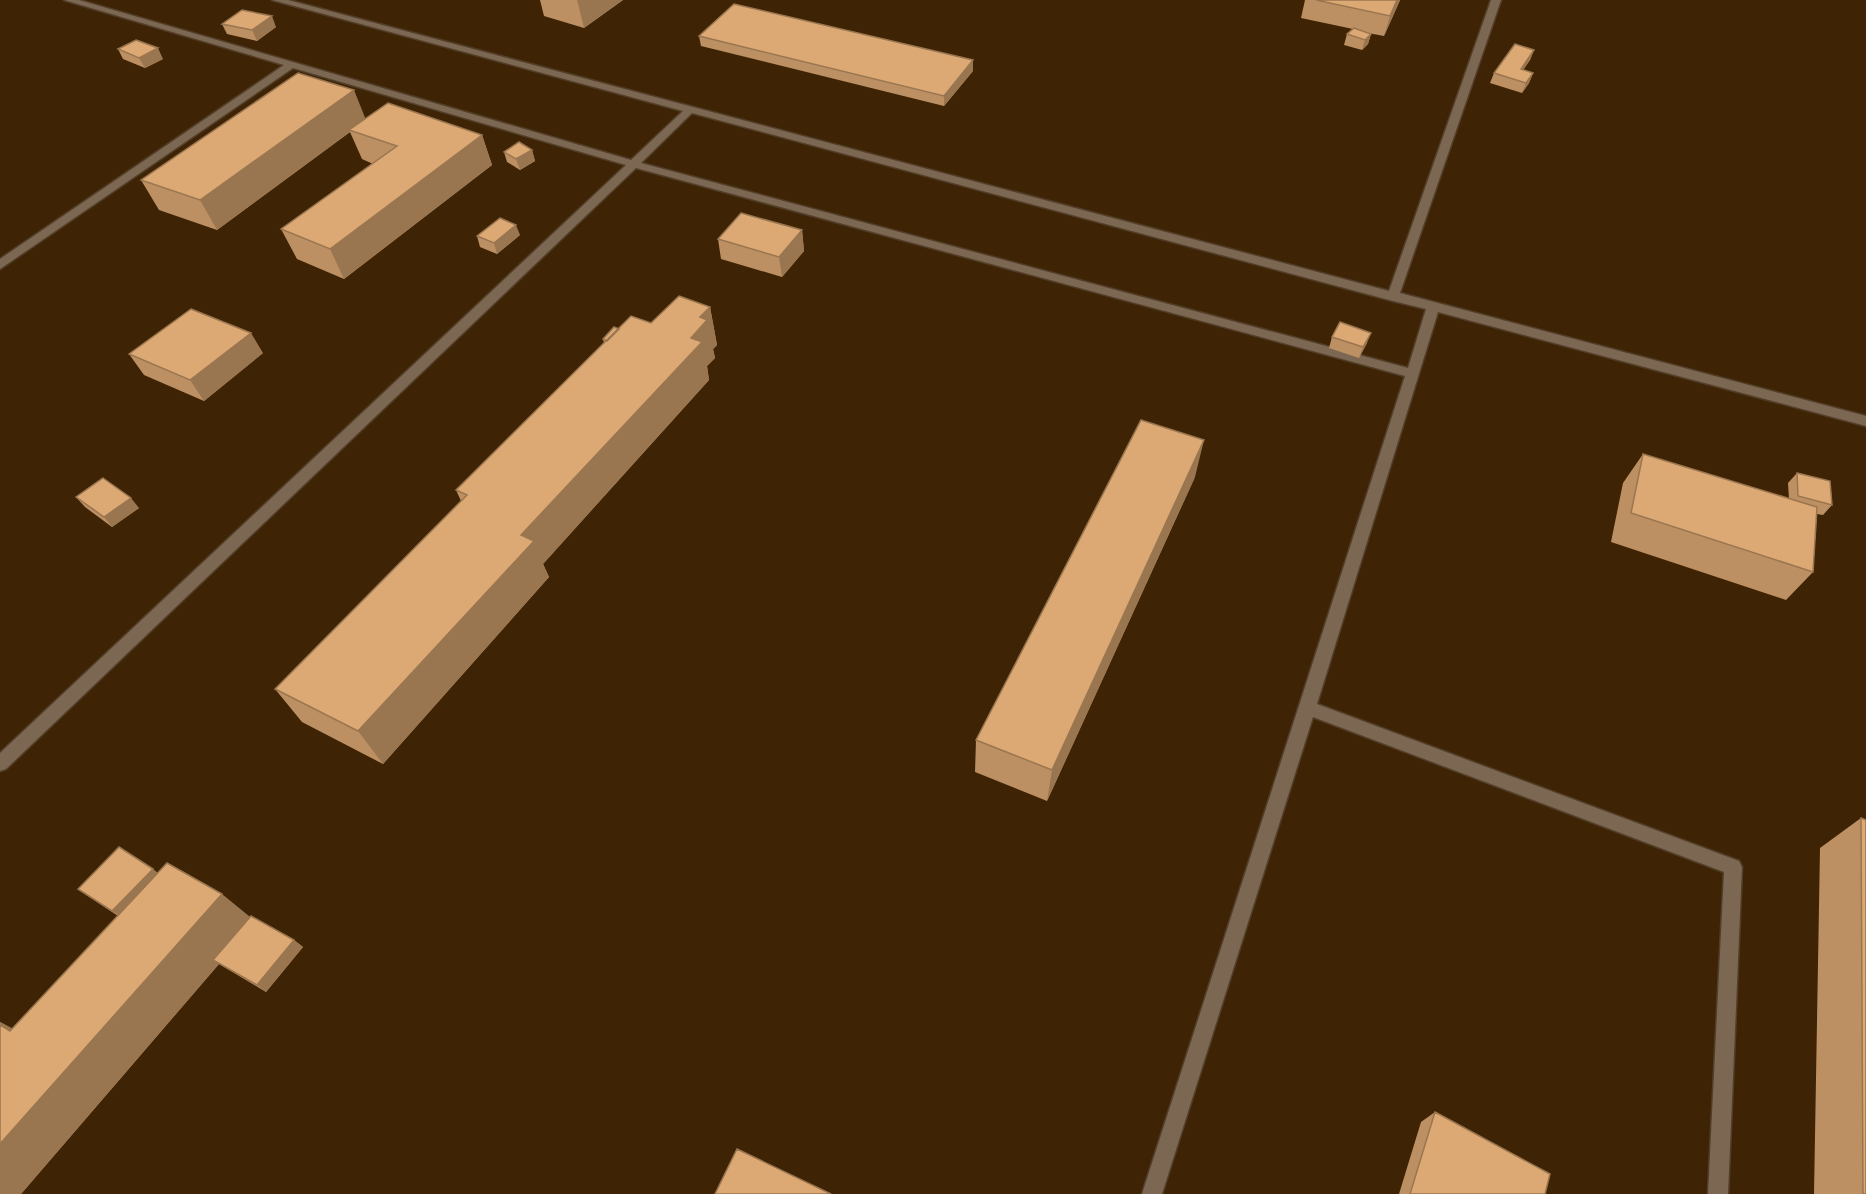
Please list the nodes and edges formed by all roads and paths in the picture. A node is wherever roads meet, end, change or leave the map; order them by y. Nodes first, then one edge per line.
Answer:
1 (69, 0) edge
2 (277, 0) edge
3 (1496, 0) edge
4 (291, 64) junction
5 (690, 110) junction
6 (634, 164) junction
7 (0, 265) edge
8 (1393, 297) junction
9 (1432, 307) junction
10 (1413, 374) junction
11 (1866, 421) edge
12 (1308, 708) junction
13 (0, 764) edge
14 (1152, 1194) edge
15 (1718, 1194) edge

1 - 4 lane
2 - 5 lane
3 - 8 lane
4 - 6 lane
4 - 7 lane
5 - 6 lane
5 - 8 lane
6 - 10 lane
6 - 13 lane
8 - 9 lane
9 - 10 lane
9 - 11 lane
10 - 12 lane
12 - 14 lane
12 - 15 lane

